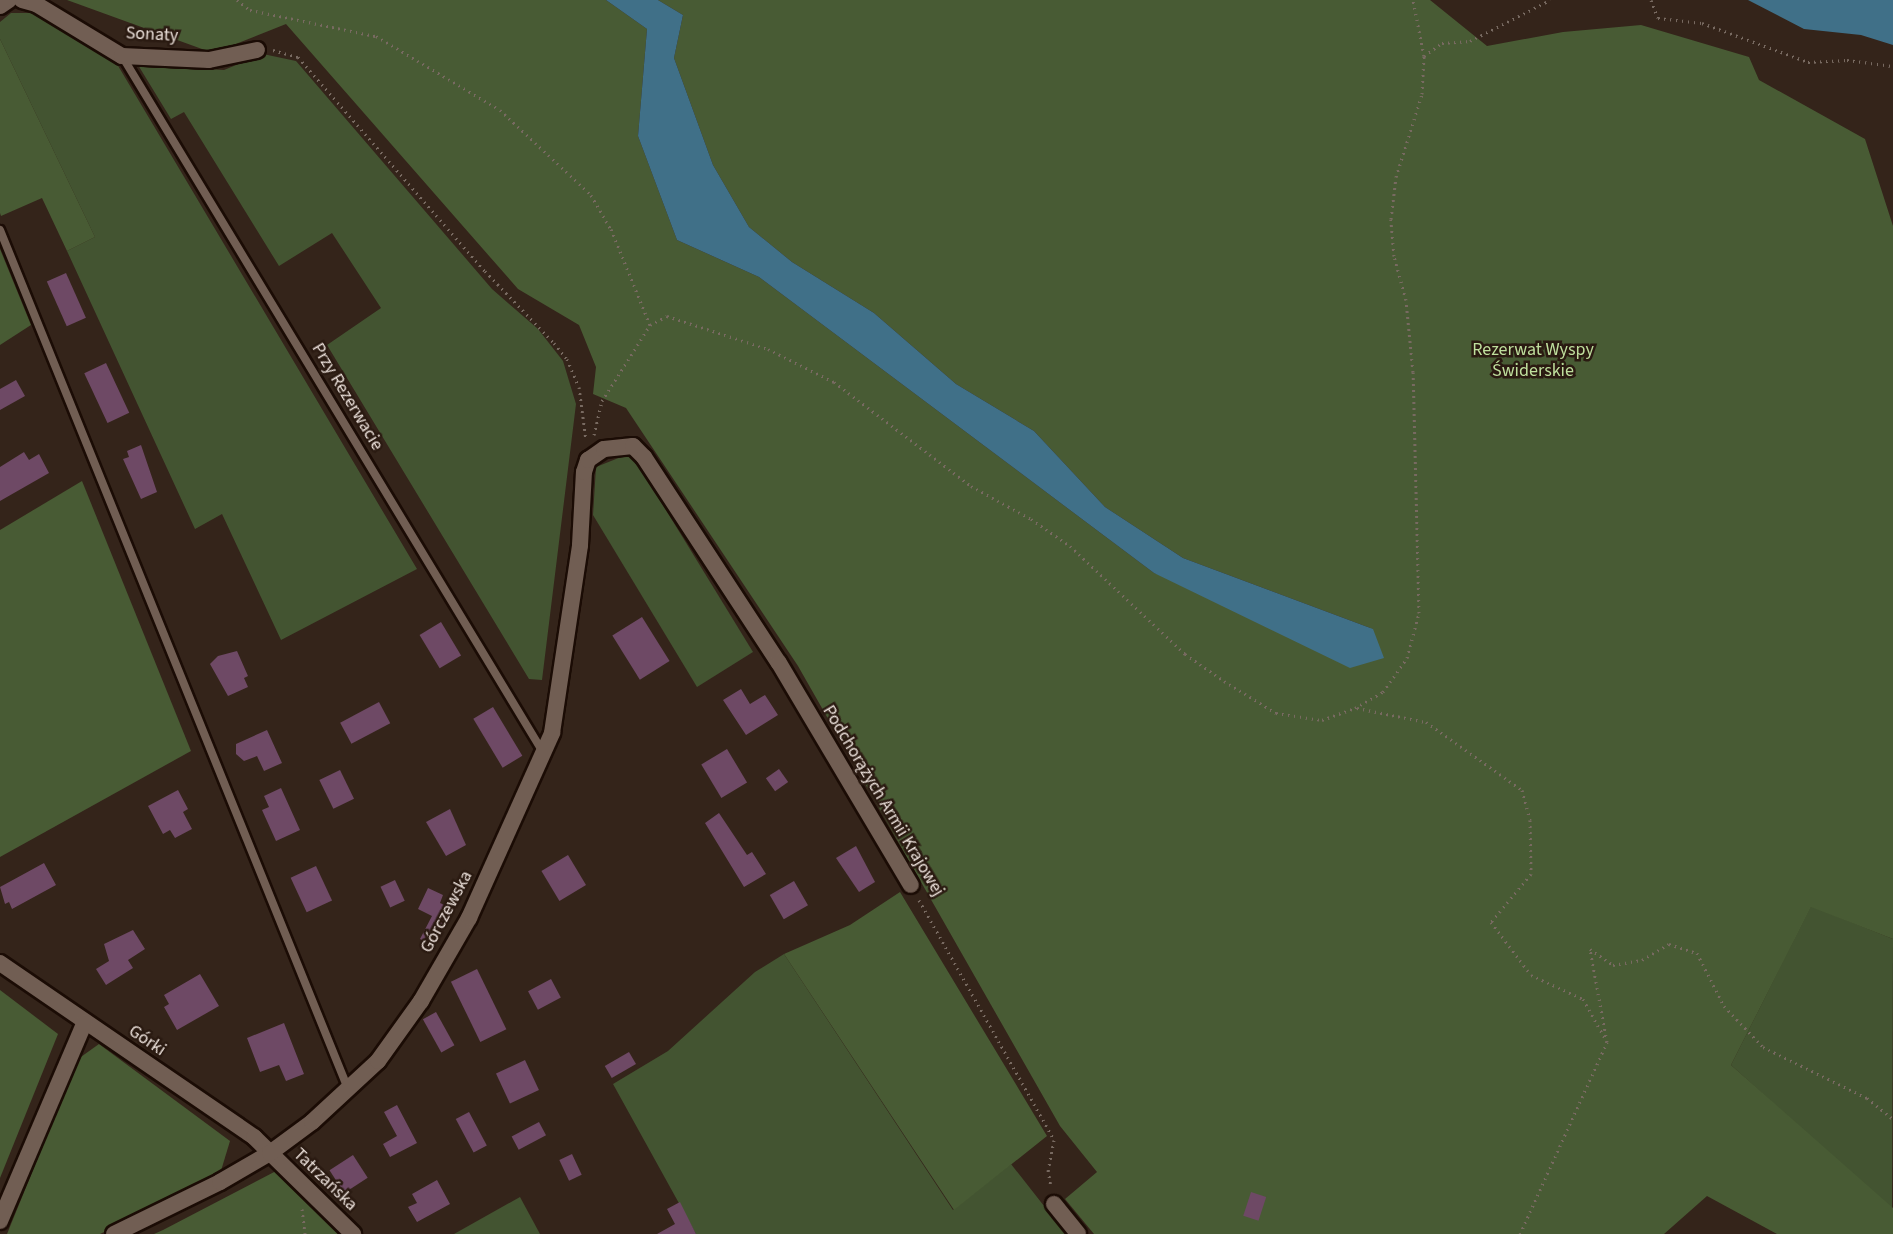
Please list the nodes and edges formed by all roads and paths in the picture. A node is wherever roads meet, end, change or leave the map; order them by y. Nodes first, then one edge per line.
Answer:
1 (9, 0) edge
2 (22, 0) edge
3 (237, 0) edge
4 (1413, 0) edge
5 (1550, 0) edge
6 (1651, 0) edge
7 (0, 6) edge
8 (257, 50) joint
9 (122, 56) junction
10 (1424, 56) junction
11 (1893, 66) edge
12 (0, 230) edge
13 (650, 325) junction
14 (588, 460) junction
15 (1355, 708) junction
16 (544, 754) junction
17 (911, 885) joint
18 (0, 963) edge
19 (85, 1022) junction
20 (1607, 1042) junction
21 (349, 1091) junction
22 (1893, 1119) edge
23 (270, 1153) junction
24 (1054, 1204) joint
25 (0, 1221) edge
26 (114, 1234) edge
27 (353, 1234) edge
28 (1078, 1234) edge
29 (1520, 1234) edge

1 - 7 street
2 - 9 street, Sonaty
3 - 13 path
4 - 10 path
5 - 10 path
6 - 11 path
8 - 9 street, Sonaty
8 - 14 path
9 - 16 lane, Przy Rezerwacie
10 - 15 path
12 - 21 lane
13 - 14 path
13 - 15 path
14 - 16 street, Górczewska
14 - 17 street, Podchorążych Armii Krajowej
15 - 20 path
16 - 21 street, Górczewska
17 - 24 path, Podchorążych Armii Krajowej
18 - 19 street, Górki
19 - 23 street, Górki
19 - 25 street
20 - 22 path
20 - 29 path
21 - 23 street, Górczewska
23 - 26 street, Górczewska
23 - 27 street, Tatrzańska
24 - 28 street

